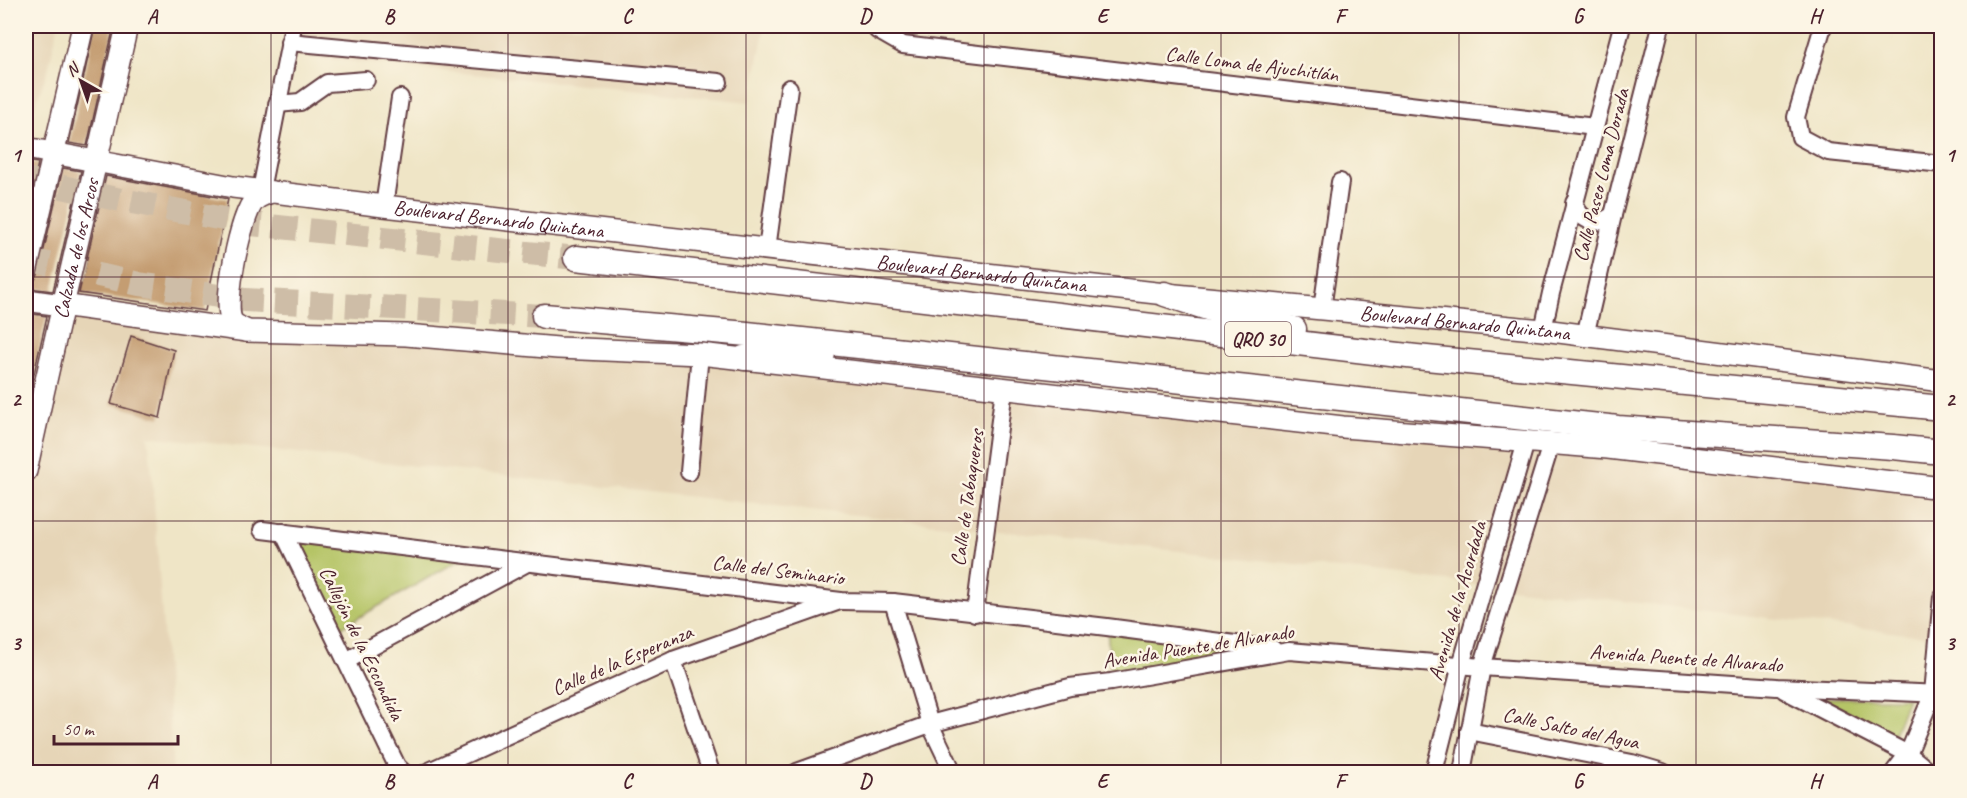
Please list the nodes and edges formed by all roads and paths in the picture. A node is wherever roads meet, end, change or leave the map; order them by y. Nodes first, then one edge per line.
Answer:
1 (83, 26) edge
2 (127, 26) edge
3 (876, 26) edge
4 (1622, 26) edge
5 (1661, 26) edge
6 (1823, 26) edge
7 (291, 34) edge
8 (366, 80) dead end
9 (719, 82) dead end
10 (789, 88) dead end
11 (400, 98) dead end
12 (277, 104) junction
13 (1595, 127) junction
14 (26, 148) edge
15 (54, 152) junction
16 (97, 161) junction
17 (1941, 164) edge
18 (1340, 182) dead end
19 (266, 191) junction
20 (1574, 203) junction
21 (384, 206) junction
22 (1613, 215) junction
23 (767, 249) junction
24 (576, 258) tunnel mouth
25 (26, 272) edge
26 (1165, 294) junction
27 (26, 300) edge
28 (62, 305) junction
29 (1322, 309) junction
30 (544, 316) tunnel mouth
31 (1543, 330) junction
32 (247, 332) junction
33 (1585, 336) junction
34 (700, 354) junction
35 (1416, 357) junction
36 (744, 358) junction
37 (1142, 376) junction
38 (1941, 381) edge
39 (1004, 389) junction
40 (1941, 408) edge
41 (1526, 442) junction
42 (1551, 444) junction
43 (1893, 447) junction
44 (1941, 452) edge
45 (1941, 460) edge
46 (26, 471) edge
47 (689, 472) dead end
48 (1941, 488) edge
49 (262, 530) dead end
50 (283, 532) junction
51 (527, 562) junction
52 (1941, 597) edge
53 (841, 601) junction
54 (893, 602) junction
55 (975, 613) junction
56 (1288, 651) junction
57 (673, 660) junction
58 (346, 661) junction
59 (1461, 665) junction
60 (1482, 667) junction
61 (1777, 687) junction
62 (1937, 694) edge
63 (930, 724) junction
64 (1469, 731) junction
65 (1908, 754) junction
66 (403, 772) edge
67 (427, 772) edge
68 (711, 772) edge
69 (797, 772) edge
70 (953, 772) edge
71 (1434, 772) edge
72 (1462, 772) edge
73 (1663, 772) edge
74 (1894, 772) edge
75 (1930, 772) edge

1 - 15 main road, Calzada de los Arcos
2 - 16 main road, Calzada de los Arcos
3 - 13 street, Calle Loma de Ajuchitlán
4 - 13 street, Calle Paseo Loma Dorada
5 - 22 street, Calle Paseo Loma Dorada
6 - 17 street
7 - 9 street
7 - 12 street
8 - 12 street
10 - 23 street
11 - 21 street
12 - 19 street
13 - 20 street, Calle Paseo Loma Dorada
14 - 15 main road, Boulevard Bernardo Quintana
15 - 16 main road, Boulevard Bernardo Quintana
15 - 25 main road, Calzada de los Arcos
16 - 19 main road, Boulevard Bernardo Quintana
16 - 28 main road, Calzada de los Arcos
18 - 29 street
19 - 21 main road, Boulevard Bernardo Quintana
19 - 32 main road
20 - 22 street
20 - 31 street, Calle Paseo Loma Dorada
21 - 23 main road, Boulevard Bernardo Quintana
22 - 33 street, Calle Paseo Loma Dorada
23 - 26 main road, Boulevard Bernardo Quintana
24 - 35 highway, Boulevard Bernardo Quintana / QRO 30
26 - 29 main road, Boulevard Bernardo Quintana
26 - 35 highway
27 - 28 main road
28 - 32 main road
28 - 46 main road, Calzada de los Arcos
29 - 31 main road, Boulevard Bernardo Quintana
30 - 37 highway, QRO 30
31 - 33 main road, Boulevard Bernardo Quintana
32 - 34 main road
33 - 38 main road, Boulevard Bernardo Quintana
34 - 36 main road
34 - 47 street
35 - 40 highway, Boulevard Bernardo Quintana / QRO 30
36 - 37 highway
36 - 39 main road
37 - 43 highway, QRO 30
39 - 41 main road
39 - 55 street, Calle de Tabaqueros
41 - 42 main road
41 - 59 street, Avenida de la Acordada
42 - 48 main road
42 - 60 street, Avenida de la Acordada
43 - 44 highway, QRO 30
43 - 45 highway
49 - 50 street, Calle del Seminario
50 - 51 street, Calle del Seminario
50 - 58 street, Callejón de la Escondida
51 - 53 street, Calle del Seminario
51 - 58 street
52 - 62 street
53 - 54 street, Calle del Seminario
53 - 57 street, Calle de la Esperanza
54 - 55 street, Calle del Seminario
54 - 63 street
55 - 56 street, Calle del Seminario
56 - 59 street, Avenida Puente de Alvarado
56 - 63 street, Avenida Puente de Alvarado
57 - 67 street, Calle de la Esperanza
57 - 68 street
58 - 66 street, Callejón de la Escondida
59 - 60 street, Avenida Puente de Alvarado
59 - 71 street, Avenida de la Acordada
60 - 61 street, Avenida Puente de Alvarado
60 - 64 street, Avenida de la Acordada
61 - 62 street, Avenida Puente de Alvarado
61 - 65 street
62 - 65 street
63 - 69 street, Avenida Puente de Alvarado
63 - 70 street
64 - 72 street, Avenida de la Acordada
64 - 73 street, Calle Salto del Agua
65 - 74 street
65 - 75 street

